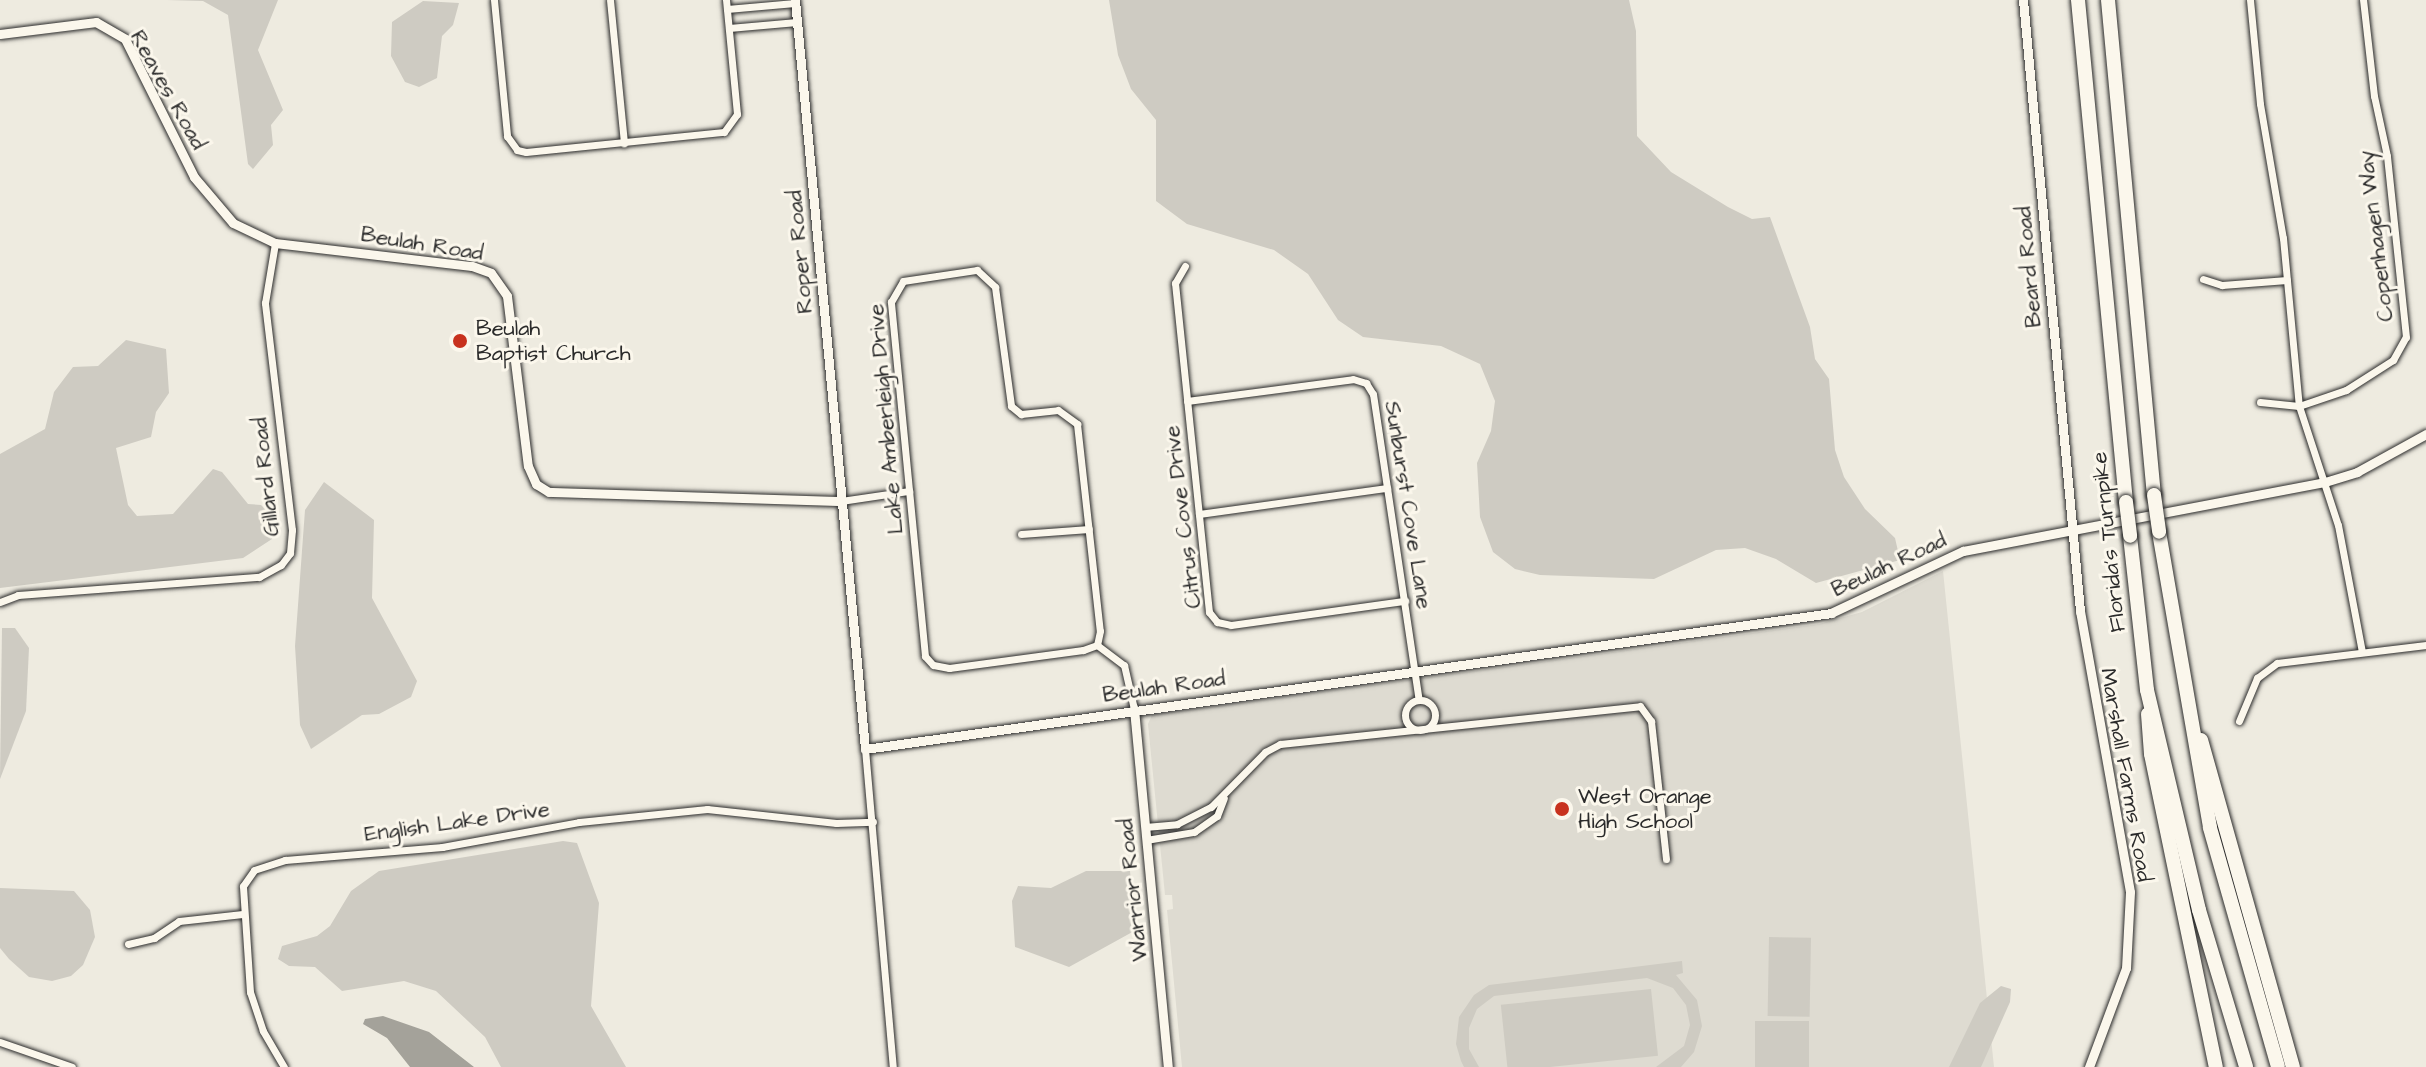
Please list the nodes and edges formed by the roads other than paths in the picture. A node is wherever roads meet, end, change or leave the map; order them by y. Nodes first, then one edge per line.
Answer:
1 (494, 0) edge
2 (610, 0) edge
3 (2023, 0) edge
4 (2078, 0) edge
5 (2108, 0) edge
6 (2250, 0) edge
7 (2363, 0) edge
8 (795, 2) edge
9 (726, 4) edge
10 (797, 22) junction
11 (729, 28) junction
12 (0, 34) edge
13 (624, 143) junction
14 (275, 243) junction
15 (1185, 266) dead end
16 (2203, 279) dead end
17 (2287, 280) junction
18 (1187, 401) junction
19 (2260, 402) dead end
20 (2299, 406) junction
21 (2426, 434) edge
22 (2325, 482) junction
23 (1387, 488) junction
24 (909, 491) junction
25 (841, 501) junction
26 (1199, 514) junction
27 (1089, 529) junction
28 (2072, 531) junction
29 (1021, 534) dead end
30 (1405, 601) junction
31 (0, 602) edge
32 (1097, 645) junction
33 (2426, 645) edge
34 (2362, 652) junction
35 (2178, 665) junction
36 (1415, 671) junction
37 (2147, 690) junction
38 (1419, 700) junction
39 (1134, 709) junction
40 (2239, 721) dead end
41 (1422, 730) junction
42 (865, 749) junction
43 (1224, 798) junction
44 (873, 822) junction
45 (1145, 827) junction
46 (1146, 840) junction
47 (1666, 859) dead end
48 (243, 914) junction
49 (128, 944) dead end
50 (0, 1042) edge
51 (72, 1067) edge
52 (284, 1067) edge
53 (893, 1067) edge
54 (1168, 1067) edge
55 (2089, 1067) edge
56 (2216, 1067) edge
57 (2246, 1067) edge
58 (2278, 1067) edge
59 (2293, 1067) edge

1 - 13 street
2 - 13 street
3 - 28 street, Beard Road
4 - 37 highway, Florida's Turnpike, bridge
5 - 35 highway, bridge
6 - 17 street
7 - 20 street, Copenhagen Way
8 - 9 street
8 - 10 street, Roper Road
9 - 11 street
10 - 11 street
10 - 25 street, Roper Road
11 - 13 street
12 - 14 street, Reaves Road
14 - 25 street, Beulah Road
14 - 31 street, Gillard Road
15 - 18 street, Citrus Cove Drive
16 - 17 street
17 - 20 street
18 - 23 street, Sunburst Cove Lane
18 - 26 street, Citrus Cove Drive
19 - 20 street
20 - 22 street
21 - 22 street, Beulah Road
22 - 28 street, Beulah Road
22 - 34 street
23 - 26 street
23 - 30 street, Sunburst Cove Lane
24 - 25 street
24 - 27 street, Lake Amberleigh Drive
24 - 32 street, Lake Amberleigh Drive
25 - 42 street
26 - 30 street, Citrus Cove Drive
27 - 29 street
27 - 32 street, Lake Amberleigh Drive
28 - 36 street, Beulah Road
28 - 55 street, Marshall Farms Road
30 - 36 street, Sunburst Cove Lane
32 - 39 street
33 - 34 street
34 - 40 street
35 - 58 highway
35 - 59 highway
36 - 38 street, Sunburst Cove Lane
36 - 39 street, Beulah Road
37 - 56 highway
37 - 57 highway, Florida's Turnpike
38 - 41 street
38 - 41 street
39 - 42 street, Beulah Road
39 - 45 street, Warrior Road
41 - 43 street
41 - 47 street
42 - 44 street
43 - 45 street
43 - 46 street
44 - 48 street, English Lake Drive
44 - 53 street
45 - 46 street, Warrior Road
46 - 54 street, Warrior Road
48 - 49 street
48 - 52 street, English Lake Drive
50 - 51 street

